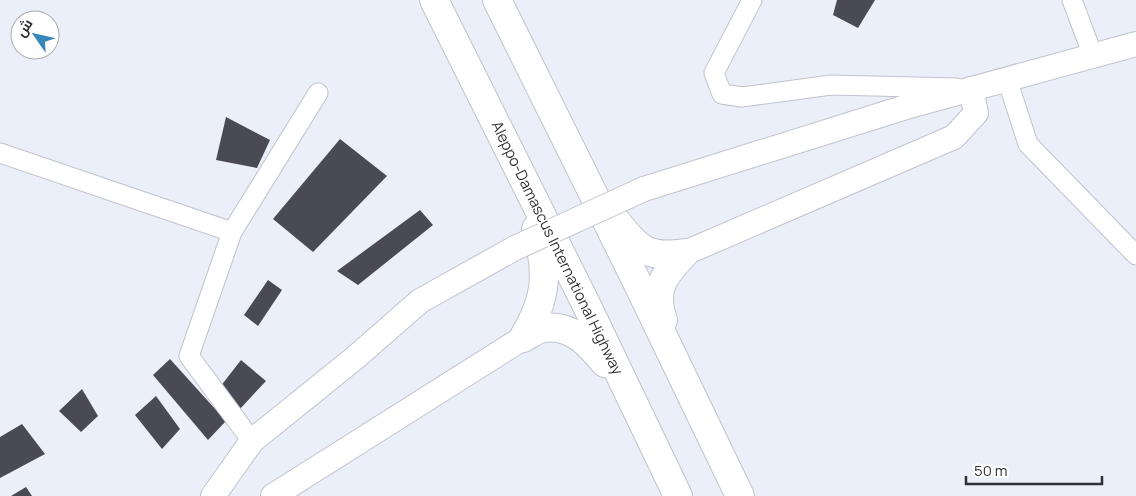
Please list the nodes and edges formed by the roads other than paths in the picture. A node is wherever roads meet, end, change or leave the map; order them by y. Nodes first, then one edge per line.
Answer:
1 (434, 0) edge
2 (496, 0) edge
3 (752, 0) edge
4 (1072, 0) edge
5 (1136, 44) edge
6 (1093, 56) junction
7 (1007, 79) junction
8 (971, 89) junction
9 (318, 93) dead end
10 (0, 153) edge
11 (520, 172) junction
12 (588, 183) junction
13 (232, 232) junction
14 (684, 253) junction
15 (1136, 255) edge
16 (523, 338) junction
17 (678, 367) junction
18 (628, 391) junction
19 (252, 441) junction
20 (214, 496) edge
21 (273, 496) edge
22 (678, 496) edge
23 (740, 496) edge

1 - 11 highway, Aleppo-Damascus International Highway
2 - 12 highway
3 - 8 street
4 - 6 street
5 - 6 main road
6 - 7 main road
7 - 8 main road
7 - 15 street
8 - 14 main road
8 - 19 main road, bridge
9 - 13 street
10 - 13 street
11 - 16 highway
11 - 18 highway, Aleppo-Damascus International Highway
12 - 14 highway
12 - 17 highway
13 - 19 street
14 - 17 highway
16 - 18 highway
16 - 21 main road
17 - 23 highway
18 - 22 highway, Aleppo-Damascus International Highway
19 - 20 main road

